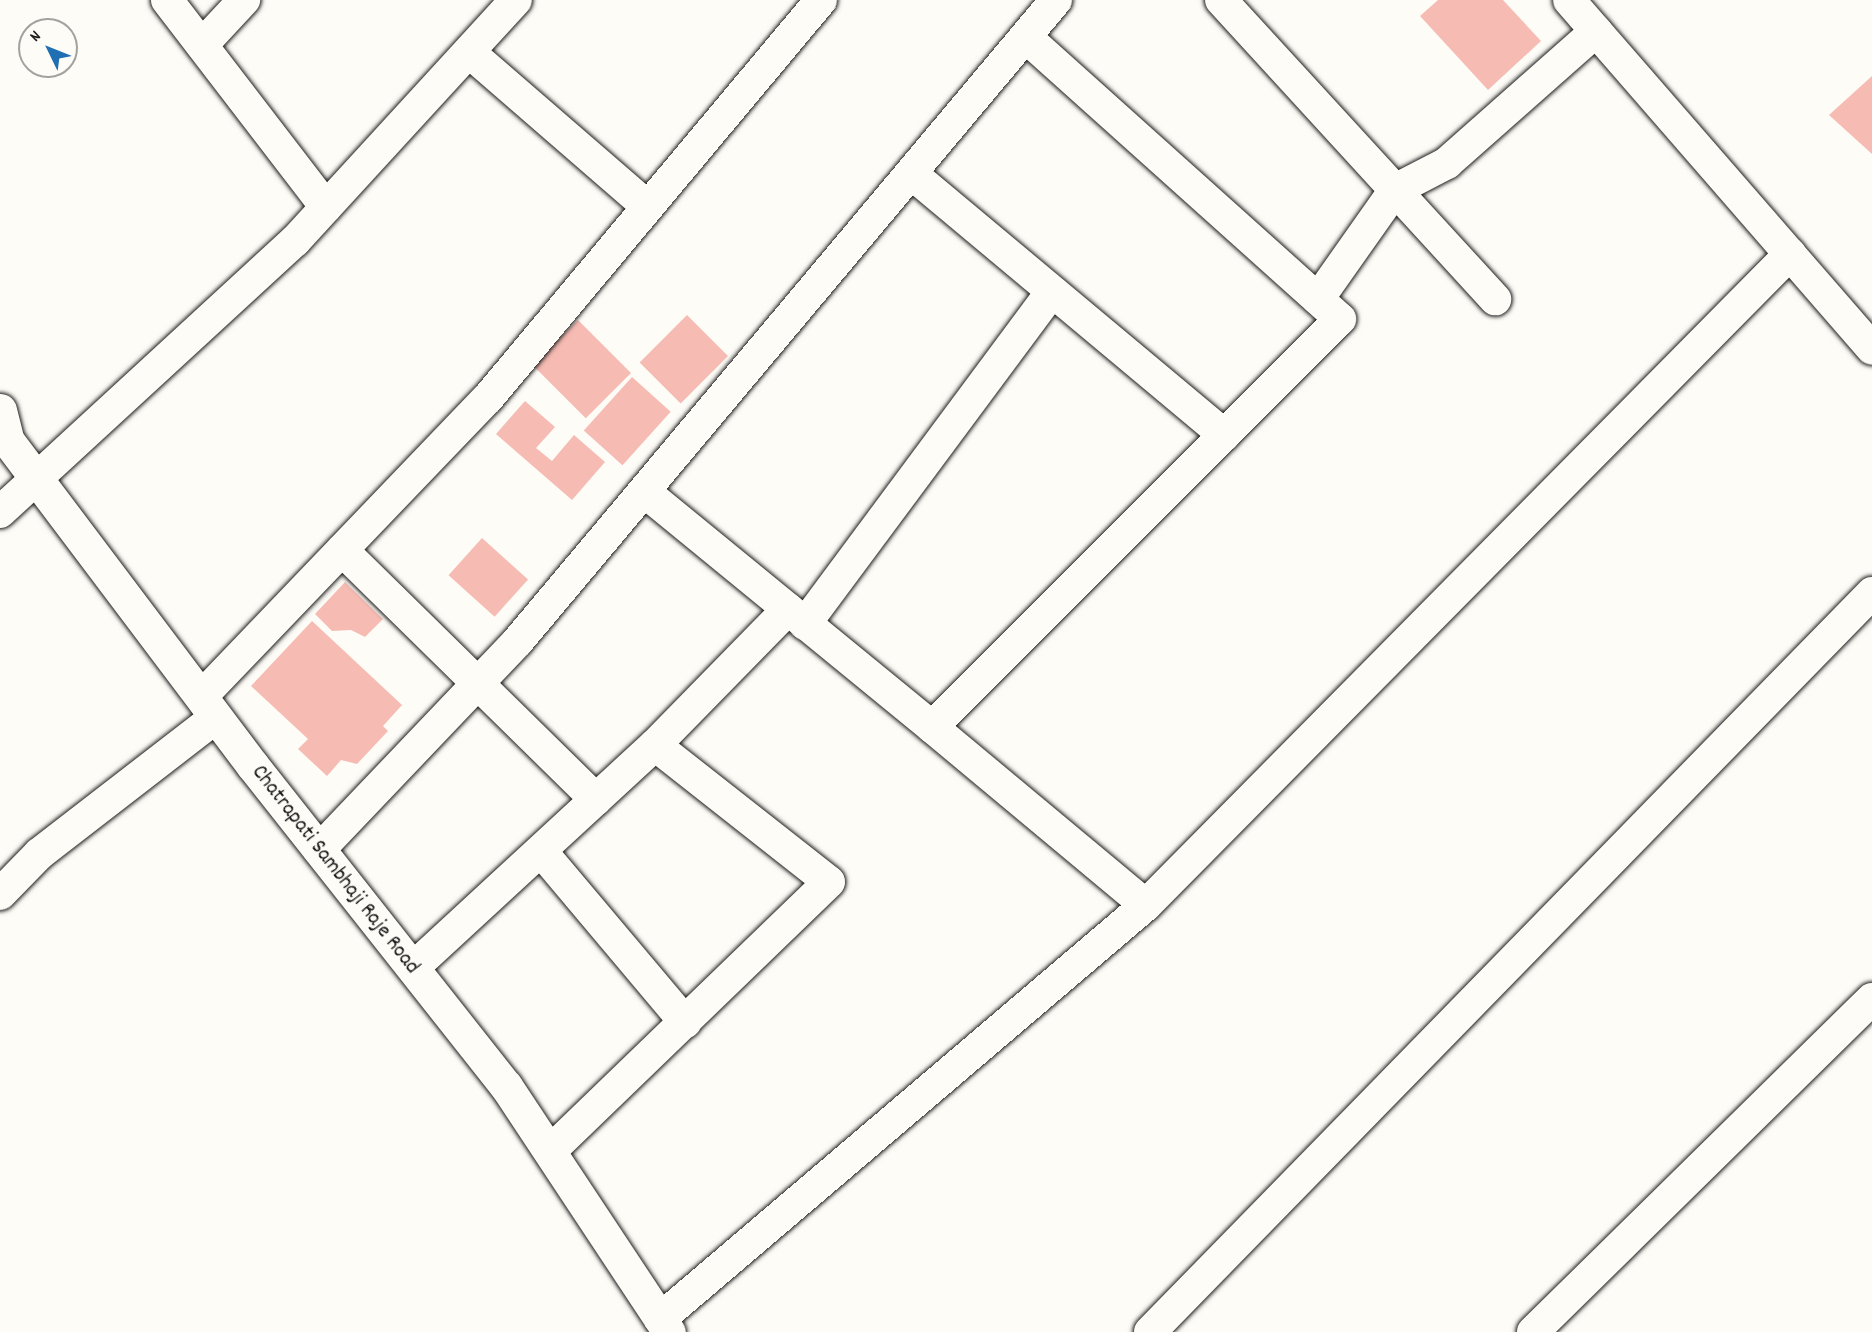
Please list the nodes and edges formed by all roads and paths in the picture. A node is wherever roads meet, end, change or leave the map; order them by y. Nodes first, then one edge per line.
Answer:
1 (167, 0) edge
2 (244, 0) edge
3 (516, 0) edge
4 (821, 0) edge
5 (1056, 0) edge
6 (1221, 0) edge
7 (1570, 0) edge
8 (1596, 31) junction
9 (1026, 37) junction
10 (202, 45) junction
11 (469, 52) junction
12 (912, 174) junction
13 (1395, 190) junction
14 (647, 206) junction
15 (326, 207) junction
16 (1790, 254) junction
17 (1052, 292) junction
18 (1318, 299) junction
19 (1495, 299) dead end
20 (1872, 349) edge
21 (0, 410) edge
22 (1224, 435) junction
23 (35, 477) junction
24 (645, 492) junction
25 (0, 512) edge
26 (342, 550) junction
27 (1872, 593) edge
28 (797, 616) junction
29 (477, 684) junction
30 (209, 707) junction
31 (932, 727) junction
32 (655, 745) junction
33 (596, 800) junction
34 (319, 850) junction
35 (541, 851) junction
36 (0, 894) edge
37 (1146, 905) junction
38 (413, 968) junction
39 (1872, 999) edge
40 (685, 1022) junction
41 (550, 1151) junction
42 (664, 1325) edge
43 (1150, 1332) edge
44 (1533, 1332) edge

1 - 10 street
2 - 10 street
3 - 11 street
4 - 14 street
5 - 9 street
6 - 13 street
7 - 8 street
8 - 13 street
8 - 16 street
9 - 12 street
9 - 18 street
10 - 15 street
11 - 14 street
11 - 15 street
12 - 17 street
12 - 24 street
13 - 18 street
13 - 19 street
14 - 26 street
15 - 23 street
16 - 20 street
16 - 37 street
17 - 22 street
17 - 28 street
18 - 22 street
21 - 23 main road, Chatrapati Sambhaji Raje Road
22 - 31 street
23 - 25 street
23 - 30 main road, Chatrapati Sambhaji Raje Road
24 - 28 street
24 - 29 street
26 - 29 street
26 - 30 street
27 - 43 street
28 - 31 street
28 - 32 street
29 - 33 street
29 - 34 street
30 - 34 main road, Chatrapati Sambhaji Raje Road
30 - 36 street
31 - 37 street
32 - 33 street
32 - 40 street
33 - 35 street
34 - 38 main road, Chatrapati Sambhaji Raje Road
35 - 38 street
35 - 40 street
37 - 42 street
38 - 41 main road, Chatrapati Sambhaji Raje Road
39 - 44 street
40 - 41 street
41 - 42 main road, Chatrapati Sambhaji Raje Road

